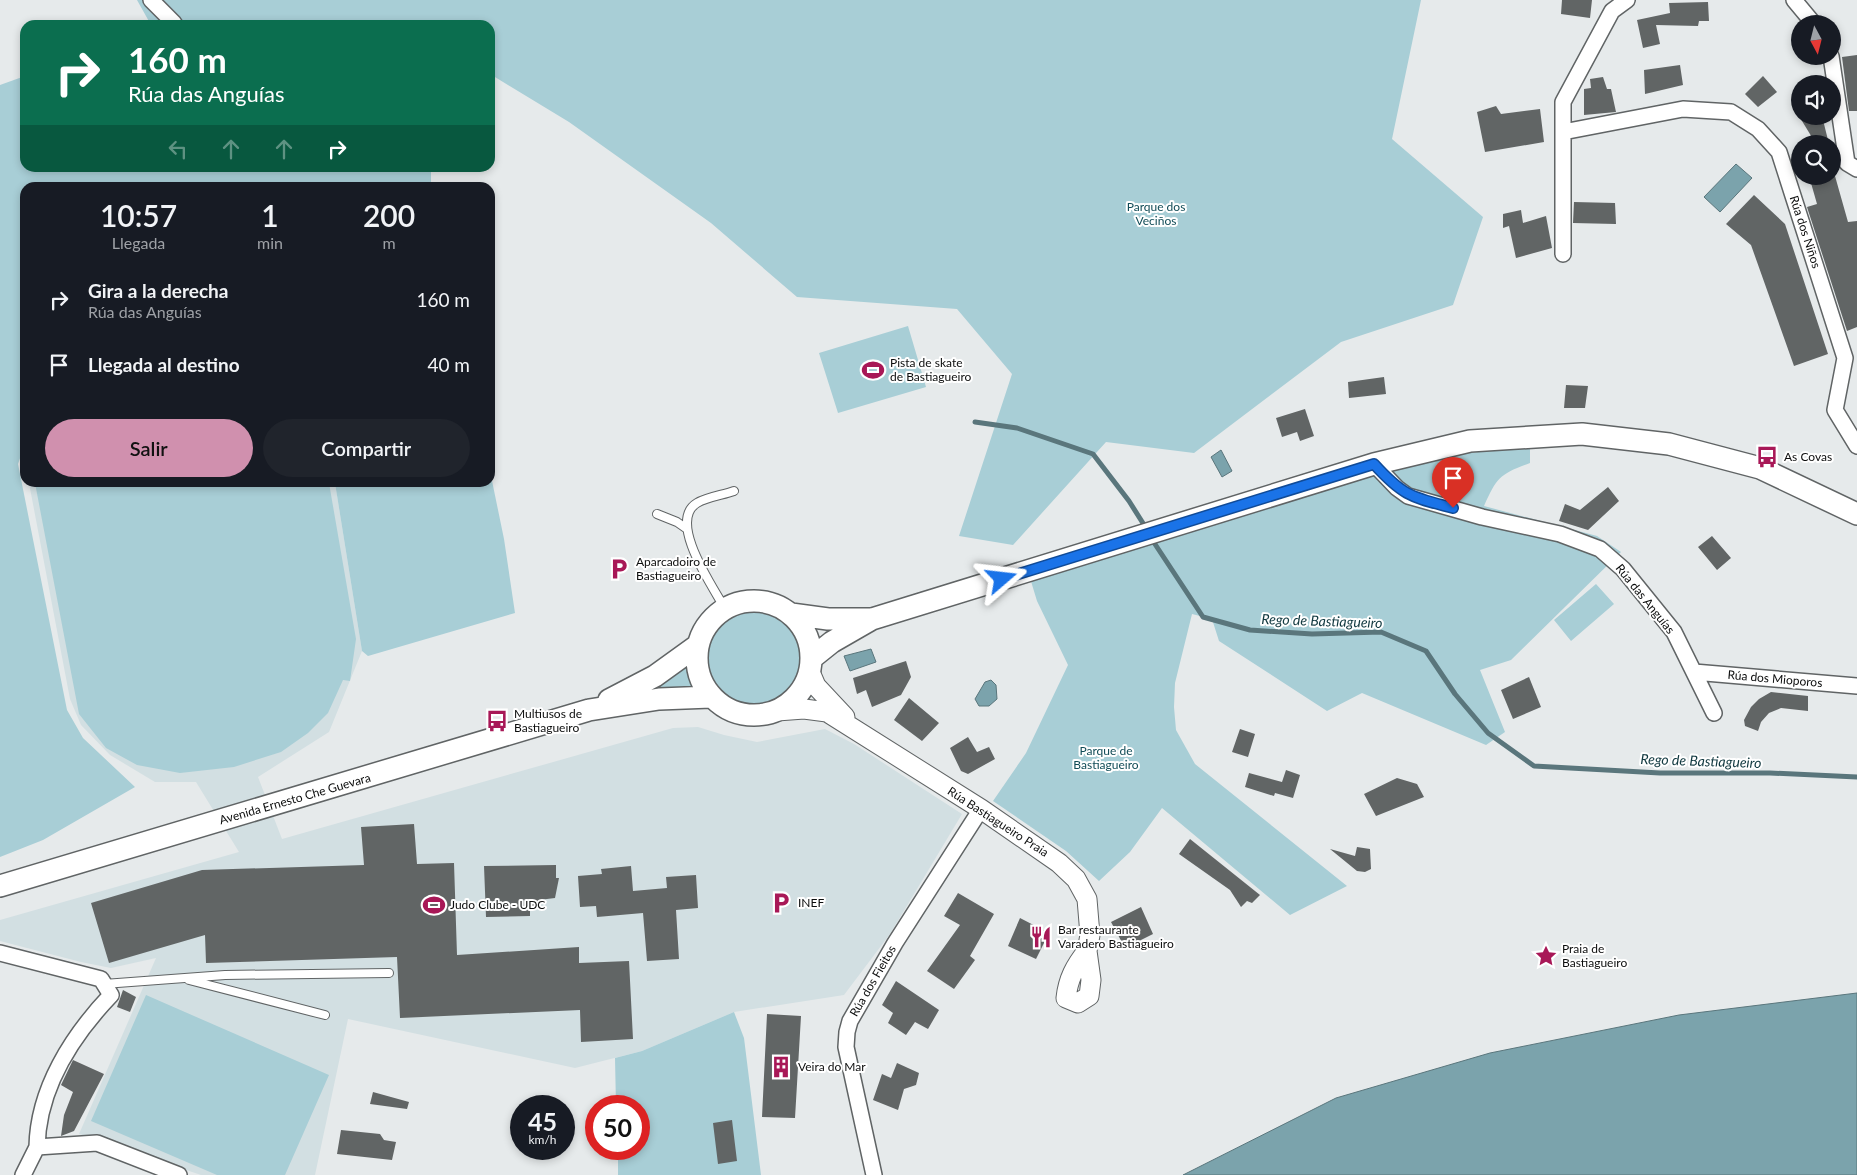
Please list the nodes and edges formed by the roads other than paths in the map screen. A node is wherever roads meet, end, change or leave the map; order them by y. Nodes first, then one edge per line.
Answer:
1 (151, 0) edge
2 (1627, 0) edge
3 (1794, 0) edge
4 (1612, 6) edge
5 (1806, 15) edge
6 (171, 20) edge
7 (1832, 65) edge
8 (1563, 132) junction
9 (1857, 169) edge
10 (1563, 254) dead end
11 (1857, 446) edge
12 (1374, 464) junction
13 (734, 491) dead end
14 (657, 514) dead end
15 (1857, 514) edge
16 (687, 529) junction
17 (724, 607) junction
18 (791, 614) junction
19 (872, 619) junction
20 (698, 645) junction
21 (811, 665) junction
22 (1694, 672) junction
23 (1857, 686) edge
24 (711, 697) junction
25 (589, 710) junction
26 (778, 711) junction
27 (1714, 713) dead end
28 (854, 727) junction
29 (981, 809) junction
30 (0, 886) edge
31 (1087, 950) dead end
32 (0, 952) edge
33 (389, 972) dead end
34 (182, 978) junction
35 (104, 984) junction
36 (325, 1015) dead end
37 (37, 1147) junction
38 (23, 1175) edge
39 (179, 1175) edge
40 (874, 1175) edge

1 - 6 street
2 - 4 street
3 - 5 street
4 - 8 street
7 - 9 street
8 - 10 street
8 - 11 street, Rúa dos Niños
12 - 15 main road
12 - 19 main road
12 - 22 street, Rúa das Anguías
13 - 16 lane
14 - 16 lane
16 - 17 lane
17 - 18 main road
17 - 20 main road
18 - 19 main road
18 - 21 main road
19 - 21 main road
20 - 24 main road
20 - 25 main road, Avenida Ernesto Che Guevara
21 - 26 main road
21 - 28 street
22 - 23 street, Rúa dos Mioporos
22 - 27 street, Rúa das Anguías
24 - 25 main road, Avenida Ernesto Che Guevara
24 - 26 main road
25 - 30 main road, Avenida Ernesto Che Guevara
26 - 28 street
28 - 29 street, Rúa Bastiagueiro Praia
29 - 31 street, Rúa Bastiagueiro Praia
29 - 40 street, Rúa dos Fieitos
32 - 35 street
33 - 34 lane
34 - 35 lane
34 - 36 lane
35 - 37 street
37 - 38 street
37 - 39 street

